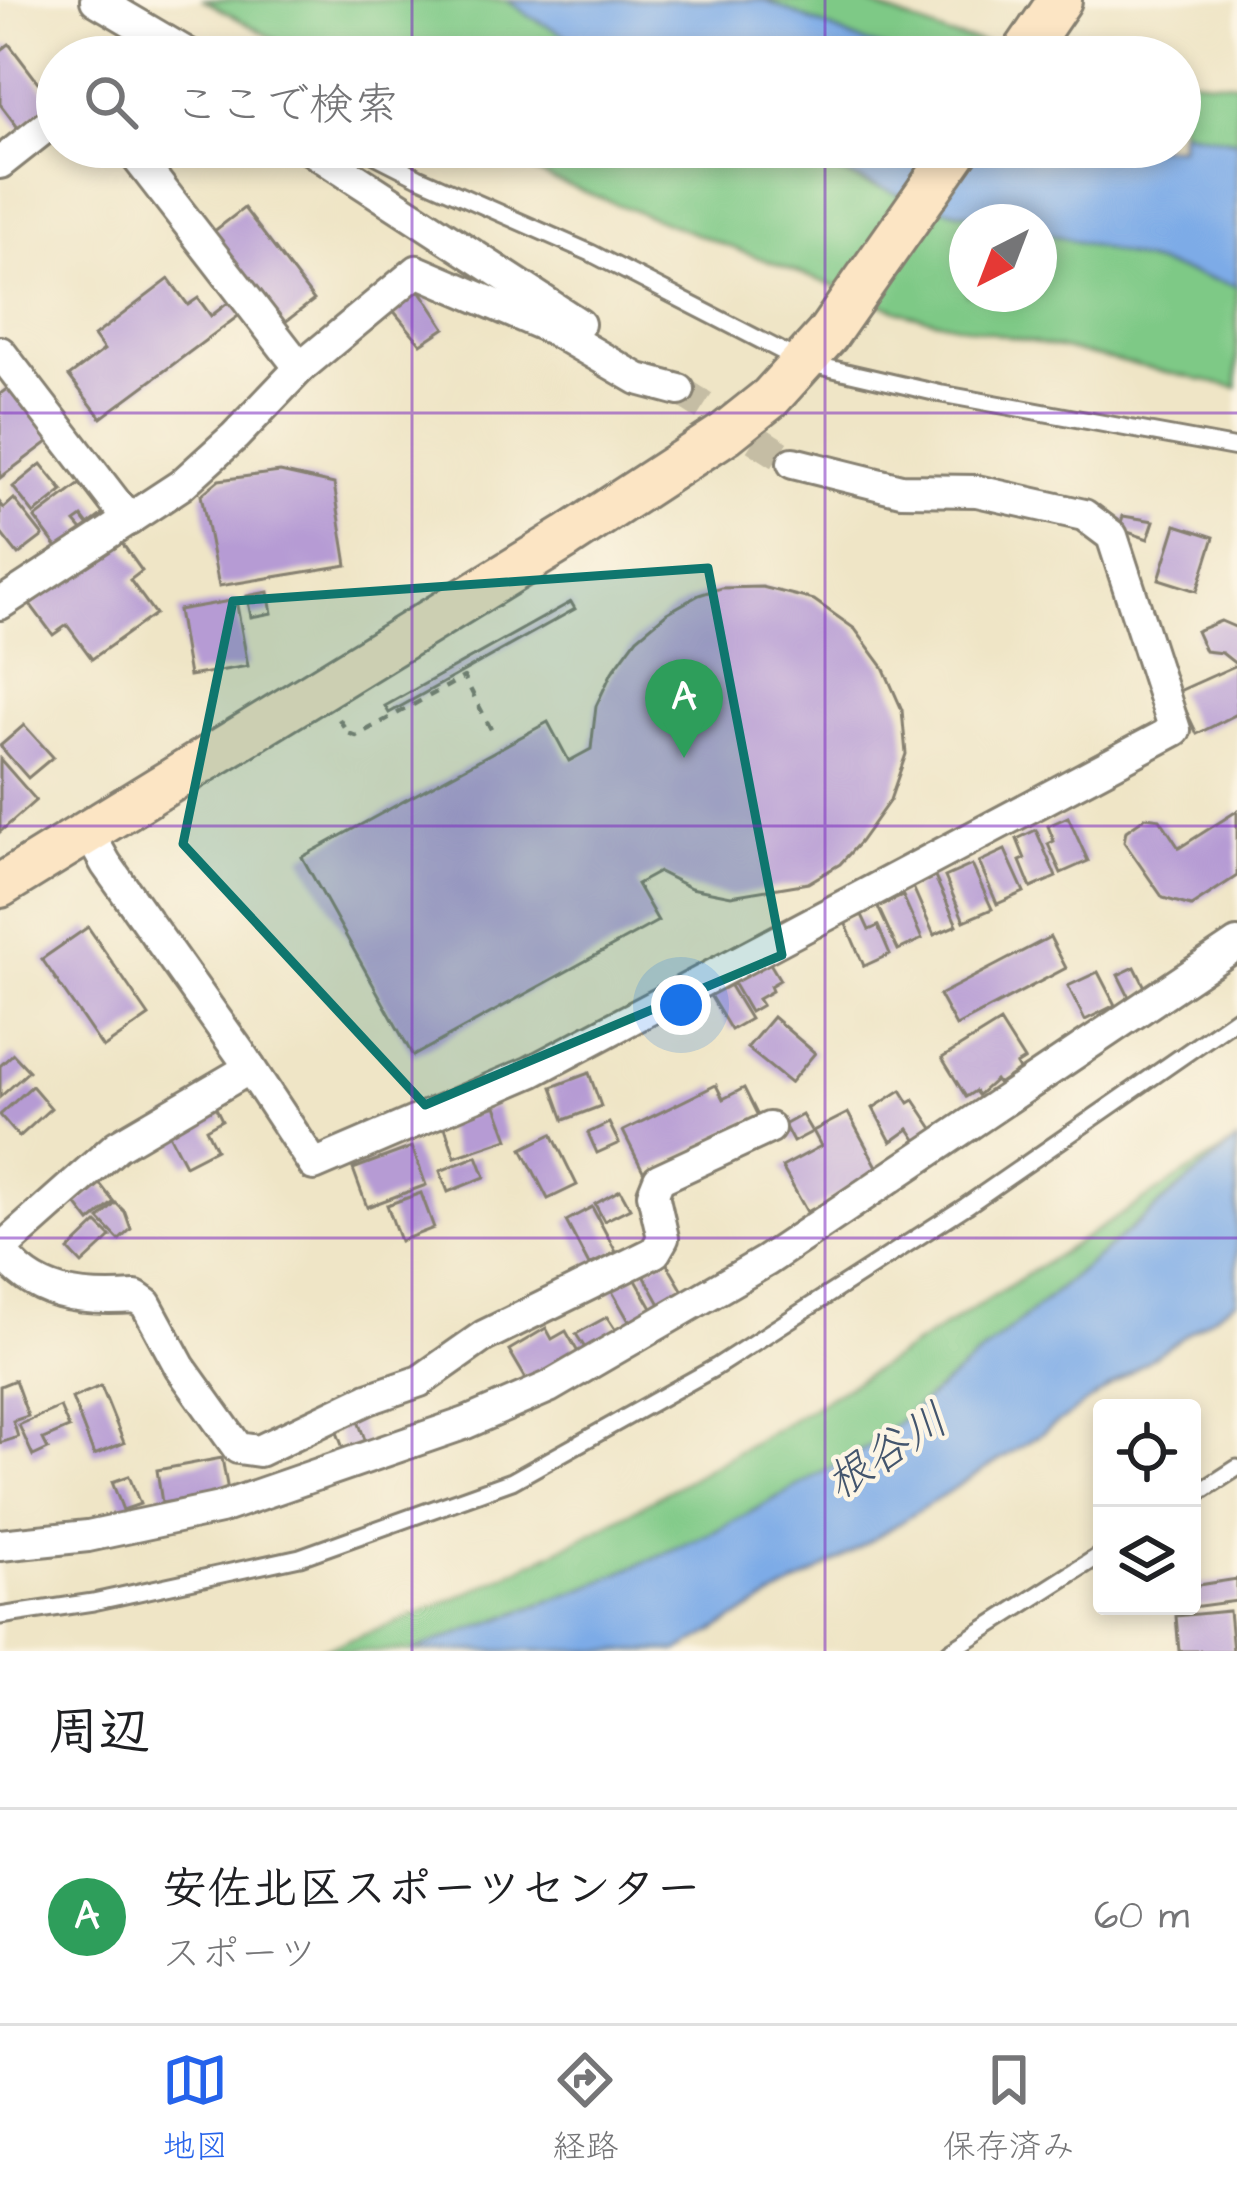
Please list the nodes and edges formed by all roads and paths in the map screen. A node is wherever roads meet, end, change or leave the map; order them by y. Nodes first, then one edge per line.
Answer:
1 (96, 0) edge
2 (1060, 0) edge
3 (158, 36) edge
4 (1035, 36) edge
5 (36, 135) edge
6 (0, 163) edge
7 (145, 168) edge
8 (339, 168) edge
9 (402, 168) edge
10 (944, 168) edge
11 (815, 348) junction
12 (0, 352) edge
13 (300, 368) junction
14 (646, 381) junction
15 (679, 390) tunnel mouth
16 (1237, 448) edge
17 (793, 463) tunnel mouth
18 (129, 520) junction
19 (0, 604) edge
20 (338, 716) dead end
21 (493, 733) dead end
22 (88, 830) junction
23 (0, 886) edge
24 (1237, 944) edge
25 (1237, 1018) edge
26 (250, 1068) junction
27 (769, 1127) dead end
28 (0, 1250) edge
29 (1237, 1468) edge
30 (1201, 1491) edge
31 (0, 1545) edge
32 (1093, 1560) edge
33 (0, 1616) edge
34 (950, 1651) edge

1 - 3 street
2 - 4 street
5 - 6 street
7 - 13 street
8 - 14 street
9 - 11 lane
10 - 11 street
11 - 16 lane
11 - 22 street
12 - 18 street
13 - 14 street
13 - 18 street
14 - 15 street
17 - 26 street
18 - 19 street
20 - 21 path
22 - 23 street
22 - 26 street
24 - 31 street
25 - 33 lane
26 - 28 street
27 - 28 street
29 - 30 lane
32 - 34 lane

